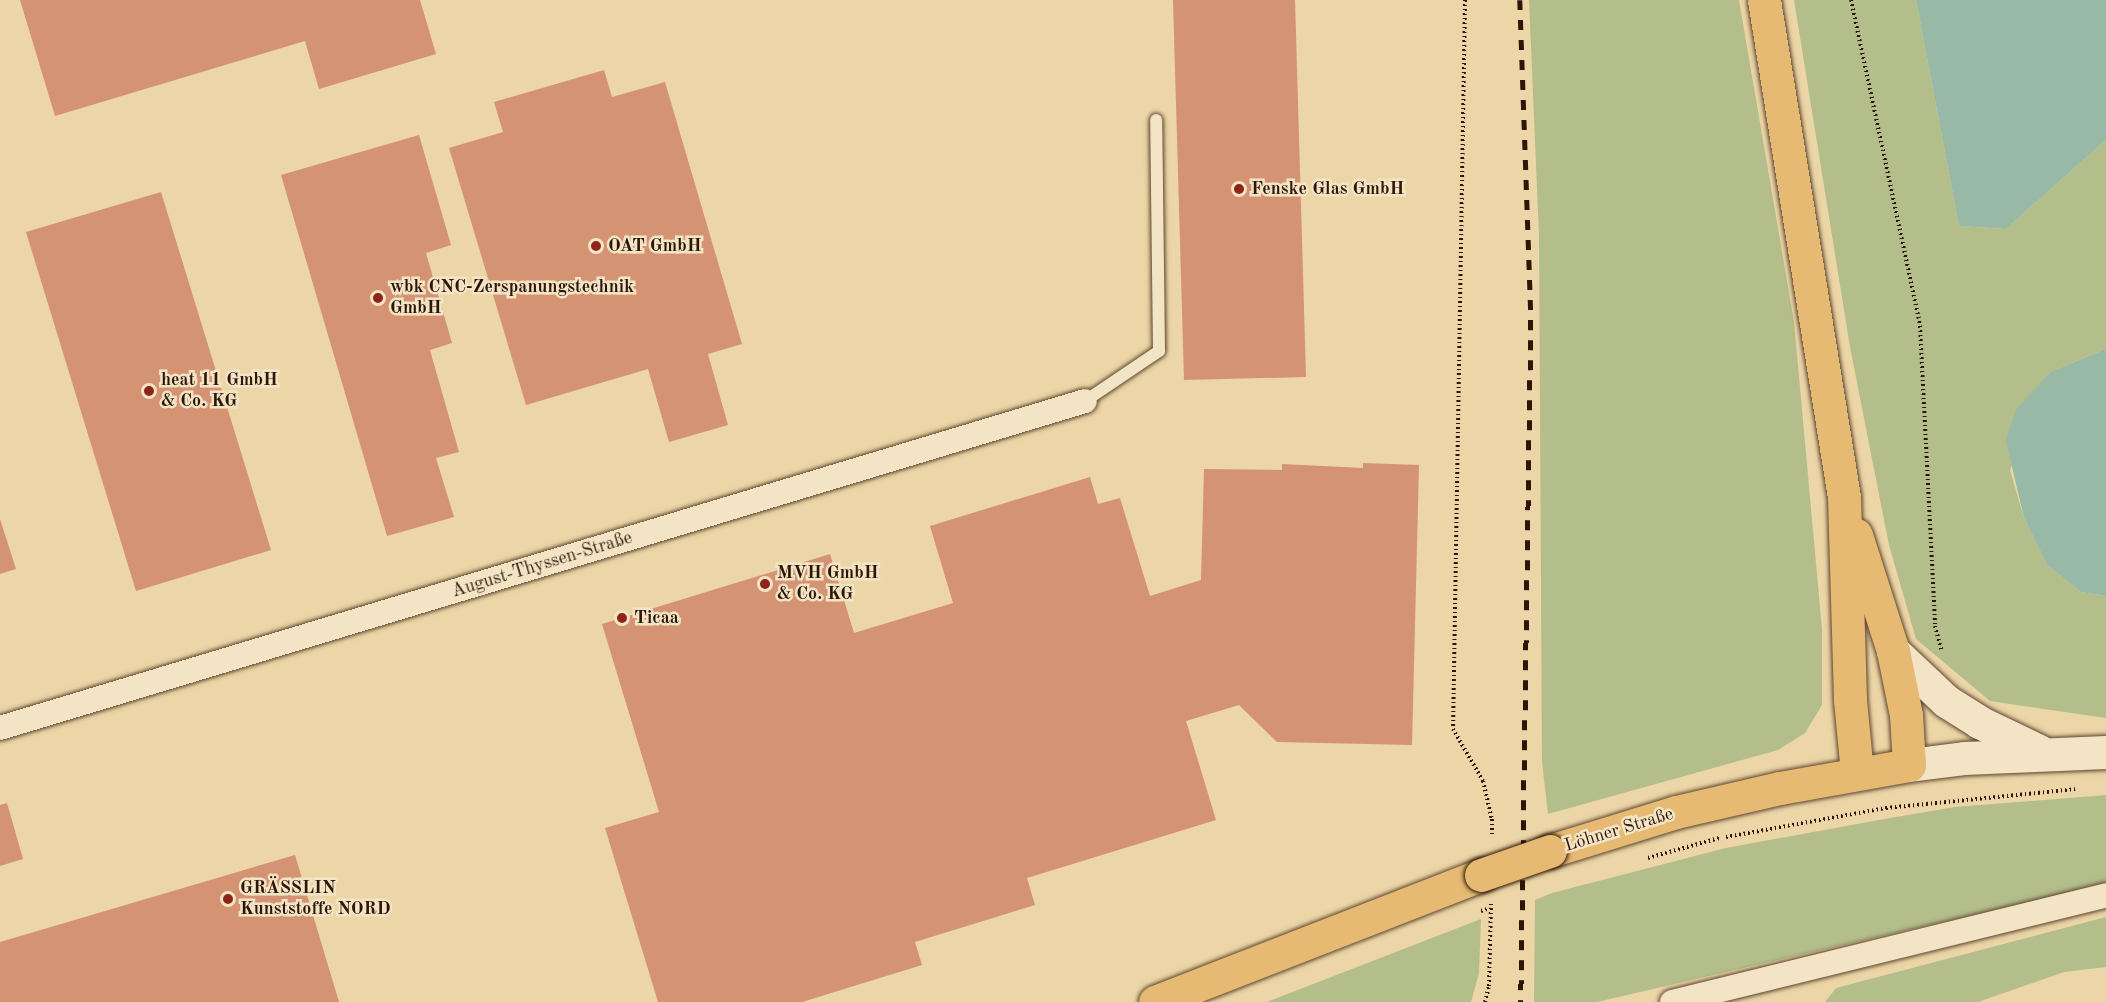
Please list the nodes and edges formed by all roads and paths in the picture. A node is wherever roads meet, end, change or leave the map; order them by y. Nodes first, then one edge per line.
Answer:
1 (1465, 0) edge
2 (1764, 0) edge
3 (1851, 0) edge
4 (1156, 120) dead end
5 (1085, 401) joint
6 (1844, 497) junction
7 (1893, 651) junction
8 (1942, 655) dead end
9 (0, 728) edge
10 (1464, 747) dead end
11 (2106, 752) edge
12 (2043, 753) junction
13 (1910, 765) junction
14 (1857, 773) junction
15 (2086, 788) dead end
16 (1643, 859) dead end
17 (2106, 895) edge
18 (1155, 1002) edge
19 (1672, 1002) edge

1 - 10 path
2 - 6 main road
3 - 8 path
4 - 5 lane
5 - 9 street, August-Thyssen-Straße
6 - 7 main road
6 - 14 main road
7 - 12 main road
7 - 13 main road
11 - 12 main road, Löhner Straße
12 - 13 main road, Löhner Straße
13 - 14 main road, Löhner Straße
14 - 18 main road, Löhner Straße, bridge
15 - 16 path
17 - 19 street

